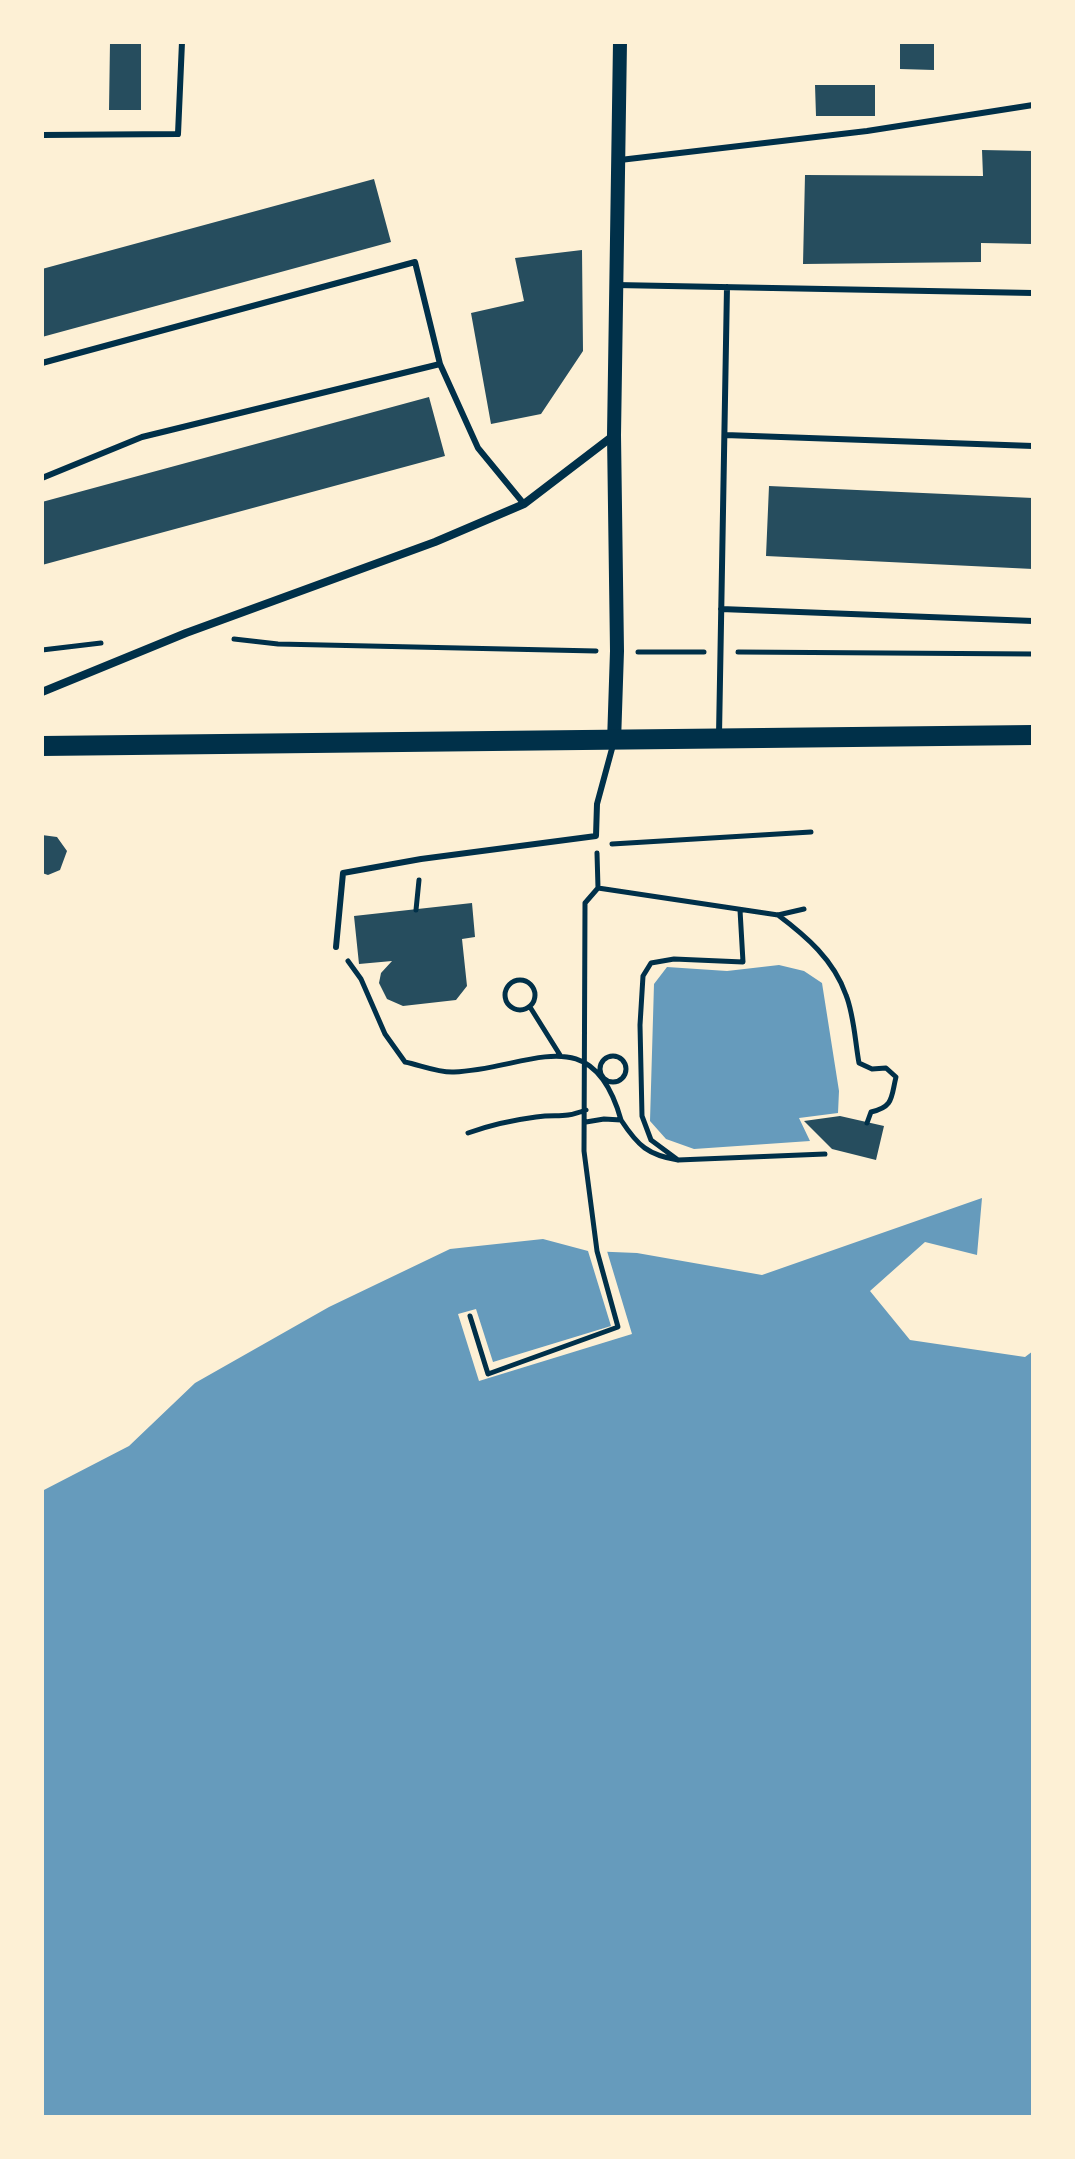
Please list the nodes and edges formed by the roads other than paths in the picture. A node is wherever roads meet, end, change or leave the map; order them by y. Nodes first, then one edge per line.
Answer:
1 (182, 42) edge
2 (620, 42) edge
3 (1033, 105) edge
4 (42, 135) edge
5 (620, 160) junction
6 (616, 285) junction
7 (727, 287) junction
8 (1033, 293) edge
9 (42, 363) edge
10 (440, 364) junction
11 (614, 435) junction
12 (725, 435) junction
13 (1033, 446) edge
14 (42, 478) edge
15 (524, 504) junction
16 (721, 609) junction
17 (1033, 621) edge
18 (42, 692) edge
19 (1033, 735) edge
20 (719, 740) junction
21 (614, 742) junction
22 (42, 746) edge
23 (336, 947) road end

1 - 4 lane
2 - 5 street
3 - 5 lane
5 - 6 street
6 - 7 lane
6 - 11 street
7 - 8 lane
7 - 12 lane
9 - 10 lane
10 - 14 lane
10 - 15 lane
11 - 15 street
11 - 21 street
12 - 13 lane
12 - 16 lane
15 - 18 street
16 - 17 lane
16 - 20 lane
19 - 20 main road
20 - 21 main road
21 - 22 main road
21 - 23 lane

